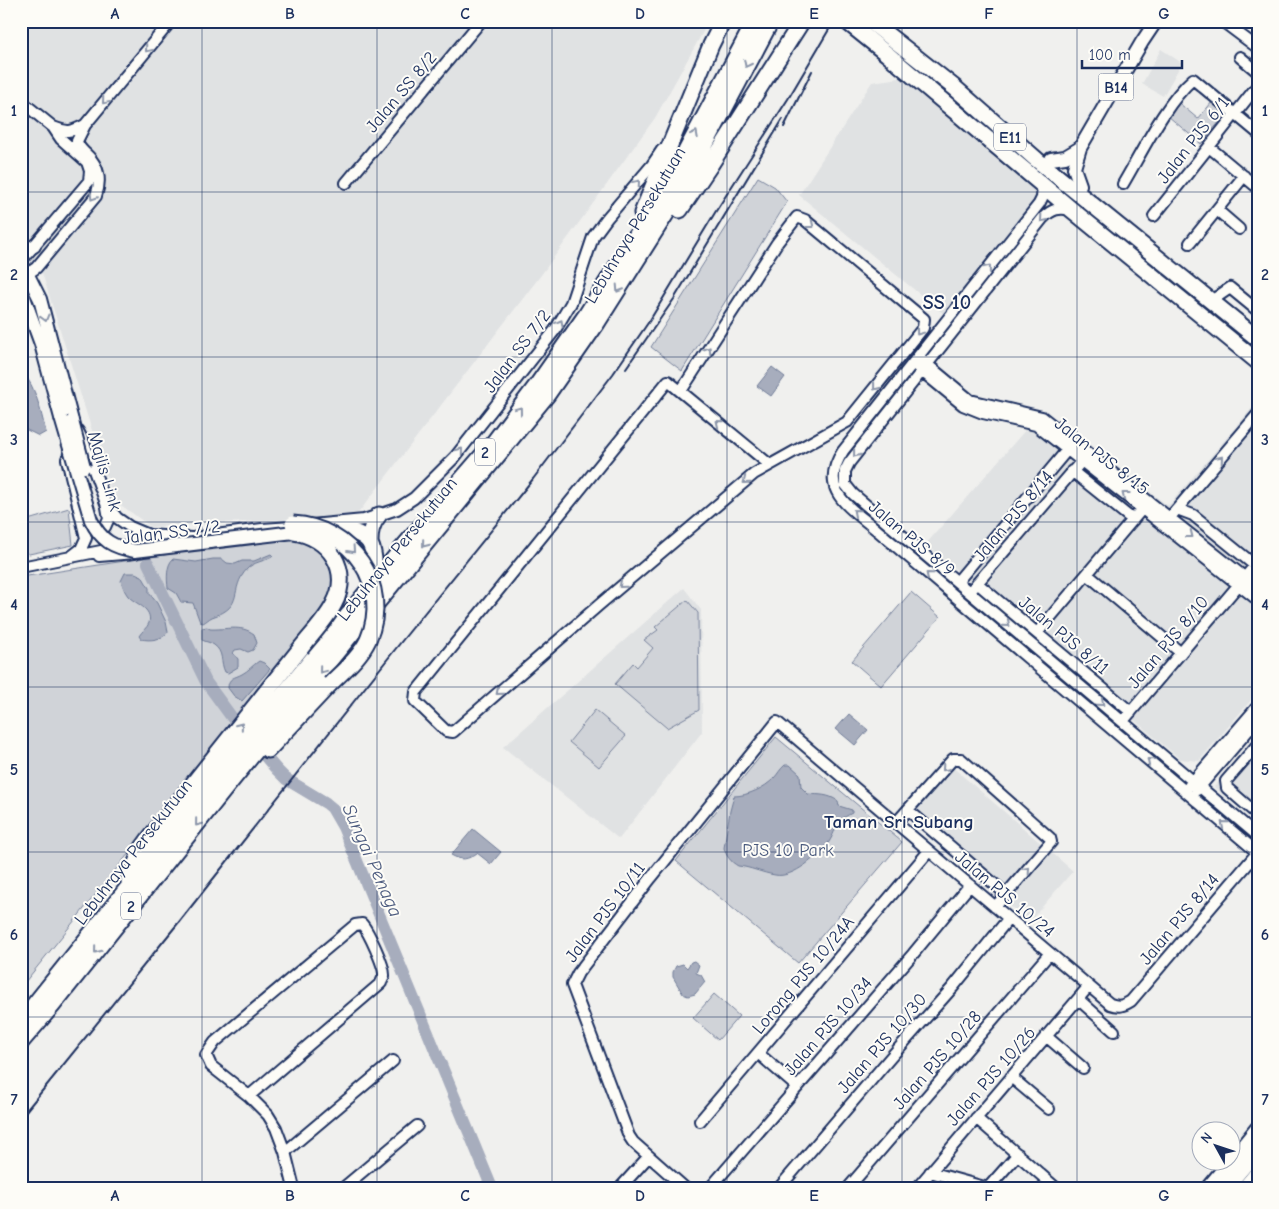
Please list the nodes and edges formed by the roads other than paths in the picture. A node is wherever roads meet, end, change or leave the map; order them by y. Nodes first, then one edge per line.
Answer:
1 (171, 21) edge
2 (481, 21) edge
3 (723, 21) edge
4 (755, 21) edge
5 (770, 21) edge
6 (870, 21) edge
7 (882, 21) edge
8 (1151, 21) edge
9 (1156, 21) edge
10 (1222, 21) edge
11 (849, 22) edge
12 (802, 23) edge
13 (1142, 42) junction
14 (1258, 48) edge
15 (1240, 57) dead end
16 (1258, 72) edge
17 (1258, 85) edge
18 (21, 101) edge
19 (686, 108) junction
20 (1235, 114) junction
21 (85, 125) junction
22 (53, 127) junction
23 (1258, 133) edge
24 (1209, 147) junction
25 (1080, 148) junction
26 (1051, 159) junction
27 (1244, 176) junction
28 (346, 183) dead end
29 (1123, 184) dead end
30 (1043, 185) junction
31 (1080, 185) junction
32 (1258, 188) edge
33 (1072, 210) junction
34 (1217, 210) junction
35 (1154, 216) dead end
36 (1115, 229) junction
37 (1239, 229) dead end
38 (1190, 244) dead end
39 (34, 246) junction
40 (646, 248) junction
41 (625, 251) junction
42 (21, 253) edge
43 (21, 261) edge
44 (23, 273) edge
45 (21, 289) edge
46 (1217, 296) junction
47 (1184, 301) junction
48 (1258, 311) edge
49 (33, 320) junction
50 (1224, 324) junction
51 (1258, 330) edge
52 (1258, 340) edge
53 (1258, 354) edge
54 (916, 360) junction
55 (1258, 362) edge
56 (924, 368) junction
57 (681, 391) junction
58 (858, 409) junction
59 (1258, 414) edge
60 (869, 418) junction
61 (67, 420) junction
62 (1067, 450) junction
63 (1085, 457) junction
64 (770, 465) junction
65 (1072, 472) junction
66 (844, 480) junction
67 (836, 490) junction
68 (1188, 496) junction
69 (79, 504) junction
70 (107, 506) junction
71 (1142, 509) junction
72 (1177, 509) junction
73 (378, 515) junction
74 (1192, 515) junction
75 (1133, 520) junction
76 (1166, 522) junction
77 (294, 528) junction
78 (335, 530) joint
79 (191, 538) junction
80 (370, 544) junction
81 (914, 545) junction
82 (906, 555) junction
83 (71, 557) junction
84 (1255, 564) edge
85 (21, 567) edge
86 (1087, 574) junction
87 (375, 581) junction
88 (1242, 581) junction
89 (957, 582) junction
90 (978, 583) junction
91 (1258, 588) edge
92 (970, 592) junction
93 (1258, 600) edge
94 (1037, 633) junction
95 (1181, 653) junction
96 (1258, 706) edge
97 (1131, 712) junction
98 (1258, 719) edge
99 (1123, 721) junction
100 (777, 722) joint
101 (1258, 744) edge
102 (225, 756) junction
103 (233, 779) junction
104 (1196, 784) junction
105 (1188, 794) junction
106 (908, 810) junction
107 (1258, 815) edge
108 (896, 823) junction
109 (1258, 836) edge
110 (930, 851) junction
111 (1258, 852) edge
112 (970, 885) junction
113 (1006, 894) junction
114 (995, 907) junction
115 (1009, 918) junction
116 (1050, 953) junction
117 (1089, 986) junction
118 (1078, 1000) junction
119 (1123, 1006) joint
120 (21, 1021) edge
121 (1114, 1031) dead end
122 (1046, 1036) junction
123 (21, 1042) edge
124 (758, 1053) junction
125 (393, 1061) dead end
126 (1084, 1068) dead end
127 (1011, 1078) junction
128 (797, 1087) junction
129 (249, 1096) junction
130 (1050, 1109) dead end
131 (976, 1118) junction
132 (700, 1121) dead end
133 (417, 1126) dead end
134 (1258, 1130) edge
135 (1242, 1148) edge
136 (1258, 1150) edge
137 (285, 1152) junction
138 (1018, 1154) junction
139 (649, 1156) junction
140 (1258, 1170) edge
141 (930, 1172) junction
142 (1222, 1172) edge
143 (781, 1187) edge
144 (294, 1188) edge
145 (343, 1188) edge
146 (620, 1188) edge
147 (685, 1188) edge
148 (710, 1188) edge
149 (848, 1188) edge
150 (917, 1188) edge
151 (988, 1188) edge
152 (1056, 1188) edge
153 (1209, 1188) edge
154 (1224, 1188) edge
155 (1243, 1188) edge

1 -> 21 street
2 - 28 street, Jalan SS 8/2
3 - 19 highway
41 -> 4 highway, Lebuhraya Persekutuan / 2
5 -> 40 highway, Lebuhraya Persekutuan / 2
6 - 36 highway, E11
7 - 26 highway
8 - 13 main road, B14
9 - 13 main road, B14
10 - 14 street
11 - 30 highway
11 - 36 highway, E11
12 - 40 highway
13 - 25 main road, B14
15 - 16 street
17 - 20 street, Jalan PJS 6/1
18 - 22 street
19 - 41 highway
73 -> 19 street, Jalan SS 7/2
20 - 23 street
20 - 24 street, Jalan PJS 6/1
20 - 29 street
21 - 22 street
21 -> 44 street
22 - 39 street
24 - 27 street
24 - 35 street, Jalan PJS 6/1
25 - 26 main road
25 - 31 main road, B14
26 - 31 highway
27 - 32 street
27 - 34 street
30 - 33 highway
54 -> 30 street
31 - 46 highway
33 - 47 highway
33 -> 56 street
34 - 37 street
34 - 38 street
36 - 50 highway, E11
36 - 52 highway, E11
39 - 42 main road
39 - 43 street
40 -> 103 highway, Lebuhraya Persekutuan / 2
87 -> 41 highway, Lebuhraya Persekutuan / 2
44 -> 61 main road, Majlis Link
45 - 49 main road, Majlis Link
46 - 48 street
46 - 51 highway
47 - 50 highway
47 - 55 highway
49 - 61 main road, Majlis Link
49 - 69 street
50 - 53 highway, E11
54 - 56 street, Jalan PJS 8/15
54 - 60 street
56 - 62 street, Jalan PJS 8/15
56 - 63 street, Jalan PJS 8/15
56 -> 66 street
57 -> 58 street
64 -> 57 street
64 -> 57 street
58 - 60 street
58 - 64 street
68 -> 59 street
60 - 67 street
61 - 70 street
61 - 77 main road, Majlis Link, bridge
62 - 63 street, Jalan PJS 8/15
62 - 89 street
63 - 65 street, Jalan PJS 8/14
71 -> 63 street, Jalan PJS 8/15
63 - 76 street, Jalan PJS 8/15
65 - 75 street
65 - 90 street, Jalan PJS 8/14
66 - 67 street
66 - 81 street, Jalan PJS 8/9
82 -> 67 street, Jalan PJS 8/9
68 - 72 street
68 - 74 street
69 - 70 street
69 - 83 street
70 - 79 street
71 - 75 street
71 - 76 street, Jalan PJS 8/15
72 - 74 street
72 - 76 street
73 - 79 street, Jalan SS 7/2
73 - 80 highway
74 - 84 street
75 - 86 street
76 - 88 street, Jalan PJS 8/15
102 -> 77 highway, bridge
77 -> 103 highway, bridge
78 - 80 highway
78 - 83 street, Jalan SS 7/2
79 - 83 street, Jalan SS 7/2
80 - 87 highway
81 - 82 street
81 - 89 street, Jalan PJS 8/9
105 -> 82 street, Jalan PJS 8/9
83 - 85 street, Jalan SS 7/2
84 - 88 street, Jalan PJS 8/10
86 - 94 street
86 - 95 street
87 - 102 highway, Lebuhraya Persekutuan / 2
88 - 91 street, Jalan PJS 8/15
88 - 93 street, Jalan PJS 8/15
88 - 95 street, Jalan PJS 8/10
89 - 92 street, Jalan PJS 8/9
90 - 92 street, Jalan PJS 8/14
90 - 94 street, Jalan PJS 8/11
92 -> 99 street, Jalan PJS 8/9
94 - 97 street, Jalan PJS 8/11
95 - 97 street, Jalan PJS 8/10
96 - 104 street
97 - 99 street, Jalan PJS 8/10
98 - 104 street
99 - 104 street, Jalan PJS 8/9
100 - 108 street, Jalan PJS 10/24
100 - 139 street, Jalan PJS 10/11
101 - 107 street
102 - 120 highway, Lebuhraya Persekutuan / 2
103 -> 123 highway, Lebuhraya Persekutuan / 2
104 - 105 street
104 - 109 street, Jalan PJS 8/9
111 -> 105 street, Jalan PJS 8/9
106 - 108 street
106 - 113 street
113 -> 106 street
108 - 110 street, Jalan PJS 10/24
110 - 112 street, Jalan PJS 10/24
110 - 124 street, Lorong PJS 10/24A
111 - 119 street, Jalan PJS 8/14
112 - 114 street, Jalan PJS 10/24
112 - 128 street, Jalan PJS 10/34
113 - 114 street
114 - 115 street, Jalan PJS 10/24
115 - 116 street, Jalan PJS 10/24
115 - 143 street, Jalan PJS 10/30
116 - 117 street, Jalan PJS 10/24
116 - 149 street, Jalan PJS 10/28
117 - 118 street, Jalan PJS 10/26
117 - 119 street, Jalan PJS 10/24
118 - 121 street
118 - 122 street, Jalan PJS 10/26
122 - 126 street
122 - 127 street, Jalan PJS 10/26
124 - 128 street
124 - 132 street, Lorong PJS 10/24A
125 - 137 street
127 - 130 street
127 - 131 street, Jalan PJS 10/26
128 - 148 street, Jalan PJS 10/34
129 - 129 street
129 - 137 street
131 - 138 street
131 - 141 street, Jalan PJS 10/26
133 - 145 street
134 - 135 highway
136 - 154 highway
137 - 144 street
138 - 151 street
138 - 152 street
139 - 146 street
139 - 147 street, Jalan PJS 10/11
140 - 155 main road
141 - 150 street, Jalan PJS 10/26
141 - 151 street
142 - 153 highway

